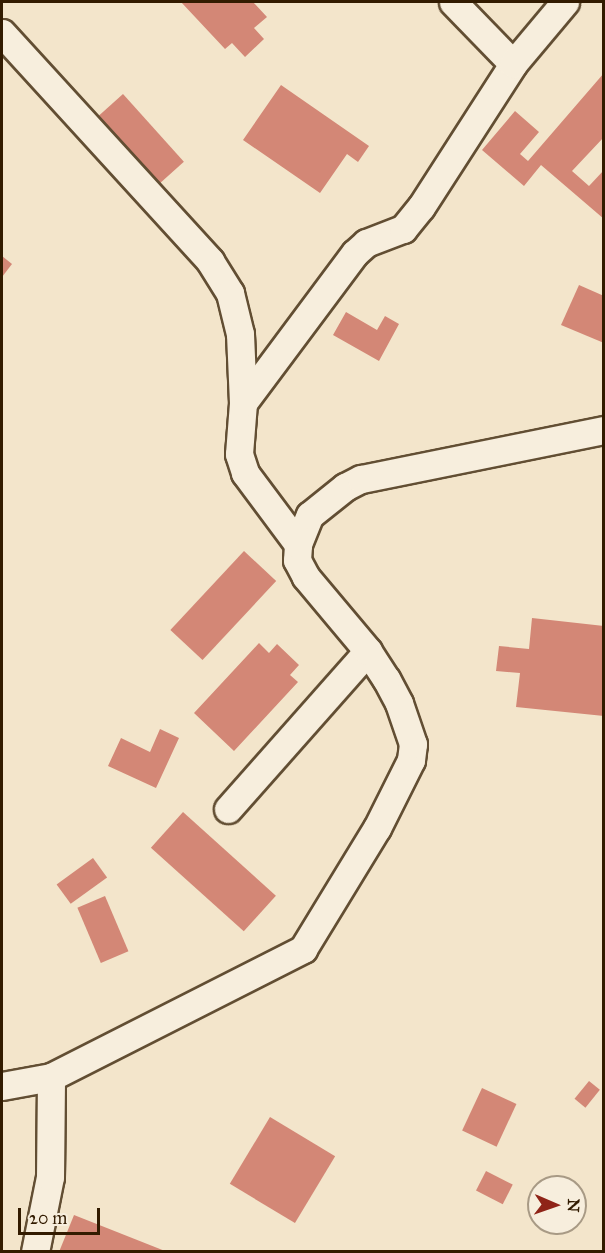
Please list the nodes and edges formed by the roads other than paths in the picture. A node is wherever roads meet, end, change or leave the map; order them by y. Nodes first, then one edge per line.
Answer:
1 (453, 2) edge
2 (565, 2) edge
3 (2, 33) edge
4 (513, 64) junction
5 (243, 403) junction
6 (603, 430) edge
7 (298, 544) junction
8 (368, 651) junction
9 (228, 809) dead end
10 (51, 1077) junction
11 (2, 1086) edge
12 (35, 1251) edge

1 - 4 street
2 - 4 street
3 - 5 street
4 - 5 street
5 - 7 street
6 - 7 street
7 - 8 street
8 - 9 street
8 - 10 street
10 - 11 street
10 - 12 street

